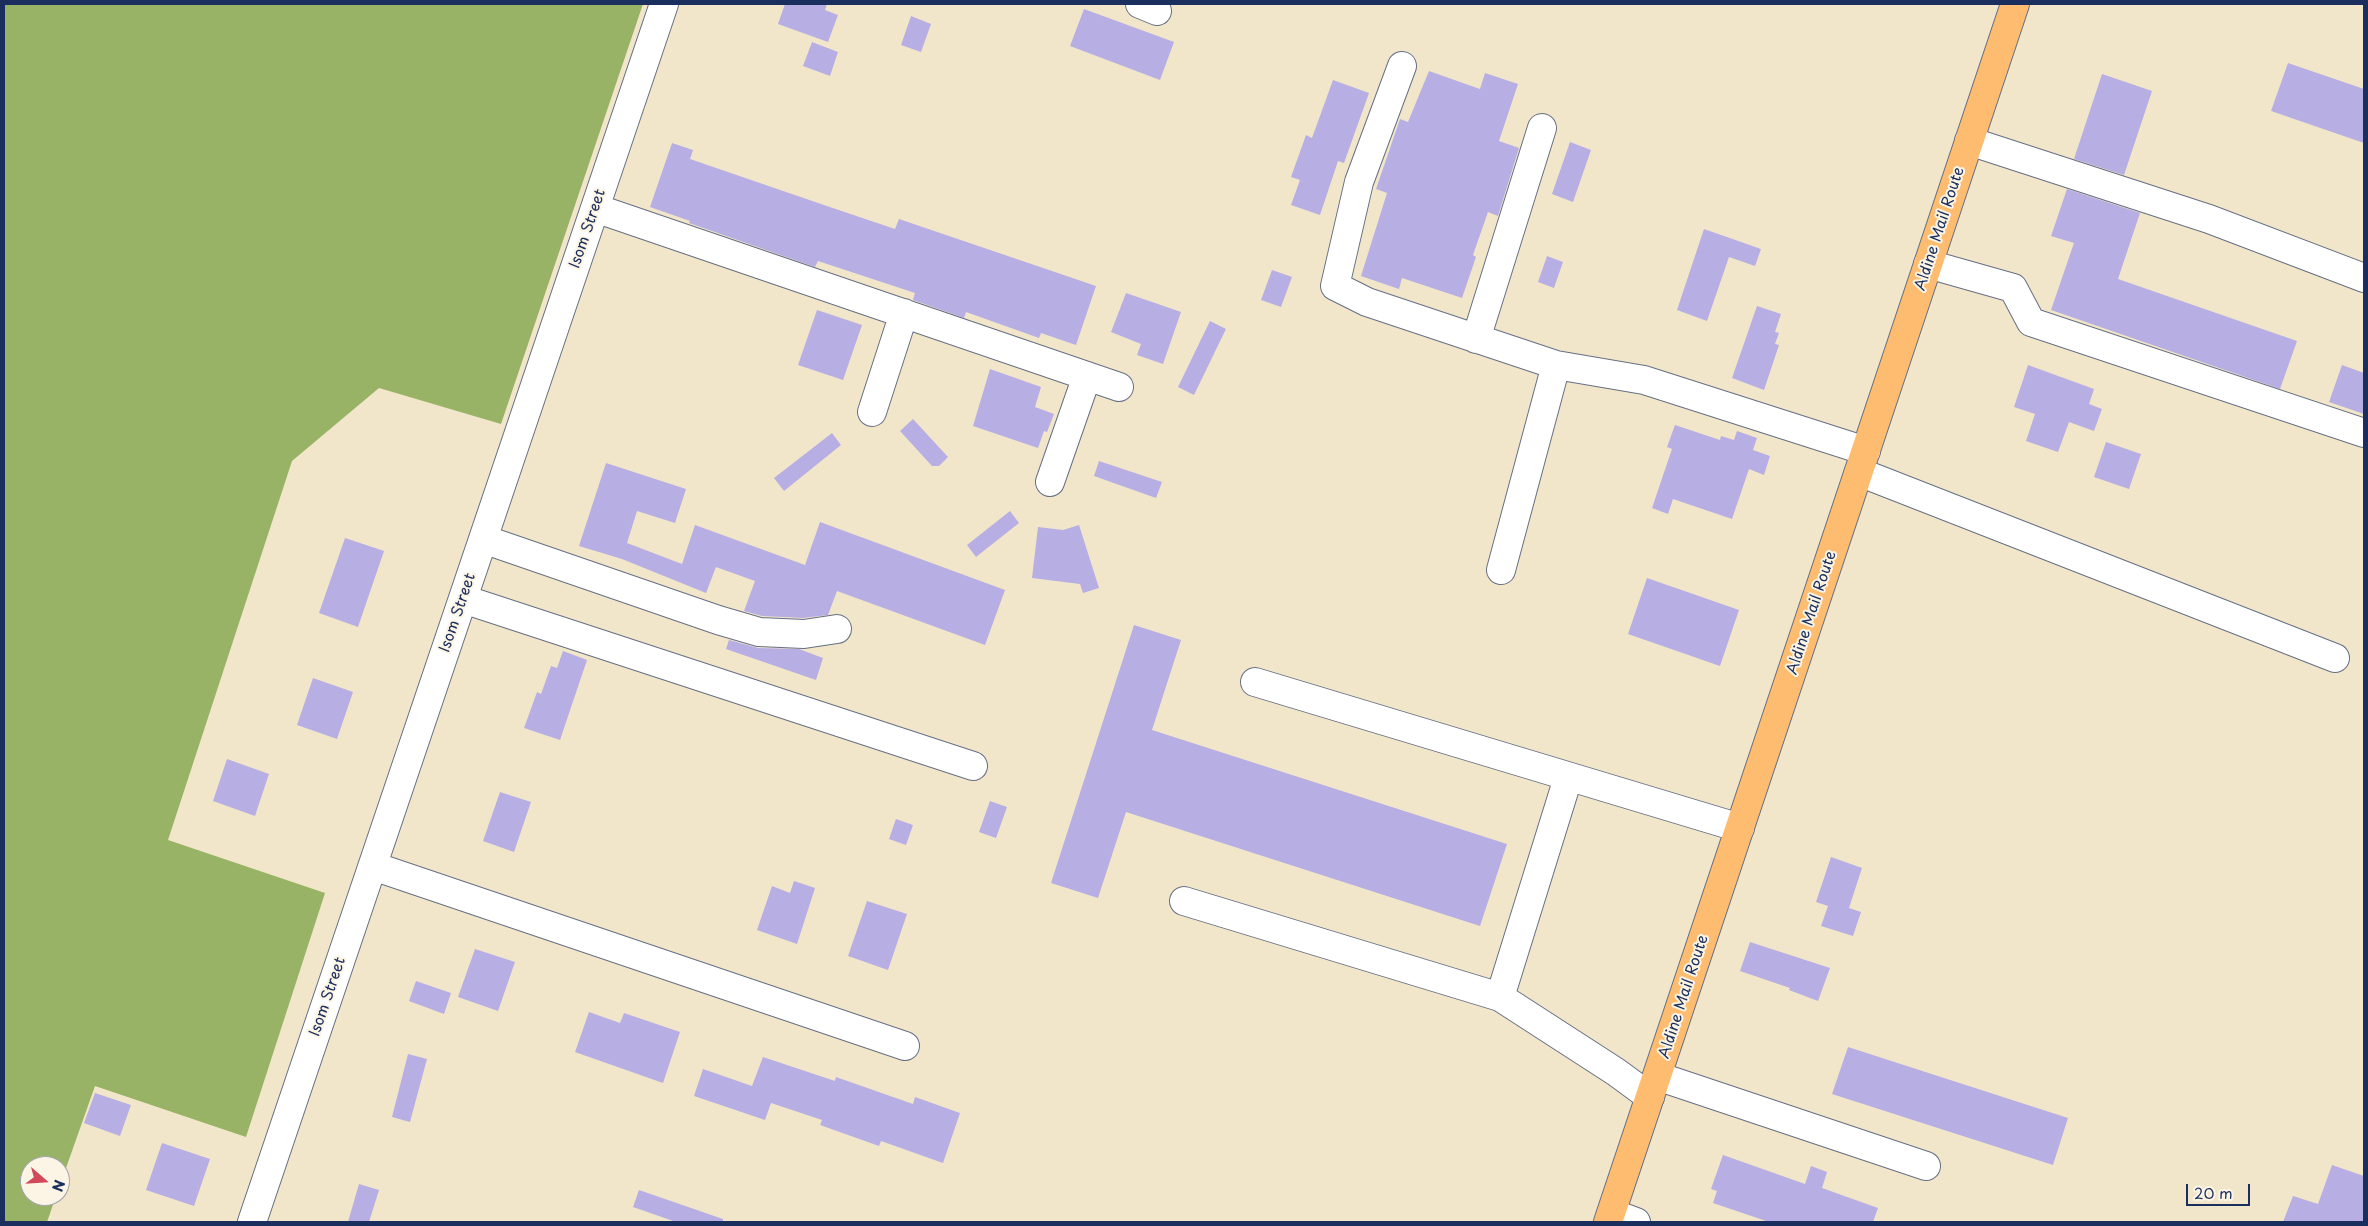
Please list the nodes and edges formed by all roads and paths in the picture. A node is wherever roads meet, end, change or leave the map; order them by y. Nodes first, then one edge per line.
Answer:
1 (664, 4) edge
2 (2014, 4) edge
3 (1402, 66) dead end
4 (1542, 128) dead end
5 (1969, 141) junction
6 (595, 208) junction
7 (1928, 264) junction
8 (2364, 278) edge
9 (904, 313) junction
10 (1476, 339) junction
11 (1556, 365) junction
12 (1087, 376) junction
13 (1119, 387) dead end
14 (872, 412) dead end
15 (2364, 433) edge
16 (1862, 462) junction
17 (1050, 482) dead end
18 (483, 539) junction
19 (1502, 570) dead end
20 (463, 599) junction
21 (837, 629) dead end
22 (2335, 658) dead end
23 (1255, 682) dead end
24 (973, 766) dead end
25 (1568, 778) junction
26 (1740, 828) junction
27 (372, 866) junction
28 (1184, 900) dead end
29 (1500, 997) junction
30 (905, 1046) dead end
31 (1654, 1087) junction
32 (1926, 1166) dead end
33 (1619, 1219) edge
34 (252, 1222) edge

1 - 6 street, Isom Street
2 - 5 main road, Aldine Mail Route
3 - 10 street
4 - 10 street
5 - 7 main road, Aldine Mail Route
5 - 8 street
6 - 9 street
6 - 18 street, Isom Street
7 - 15 street
7 - 16 main road, Aldine Mail Route
9 - 12 street
9 - 14 street
10 - 11 street
11 - 16 street
11 - 19 street
12 - 13 street
12 - 17 street
16 - 22 street
16 - 26 main road, Aldine Mail Route
18 - 20 street, Isom Street
18 - 21 street
20 - 24 street
20 - 27 street, Isom Street
23 - 25 street
25 - 26 street
25 - 29 street
26 - 31 main road, Aldine Mail Route
27 - 30 street
27 - 34 street, Isom Street
28 - 29 street
29 - 31 street
31 - 32 street
31 - 33 main road, Aldine Mail Route

